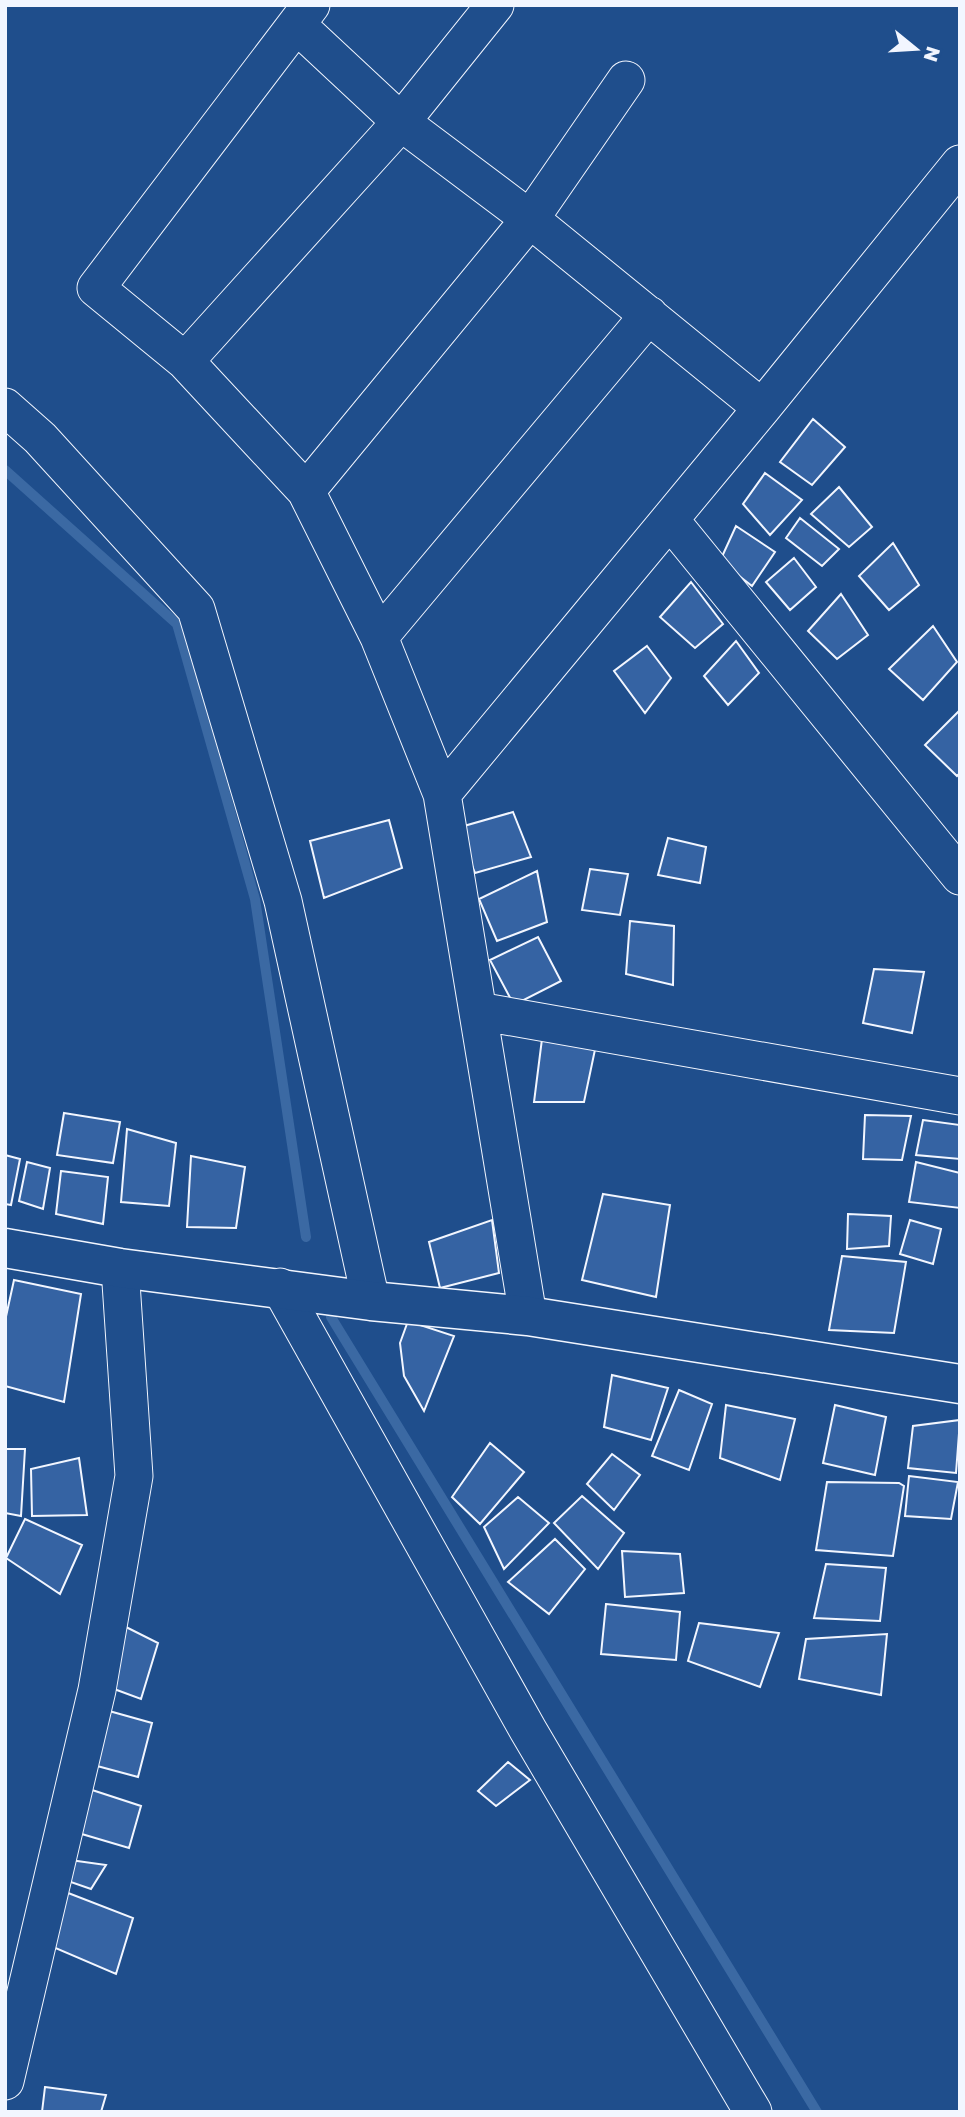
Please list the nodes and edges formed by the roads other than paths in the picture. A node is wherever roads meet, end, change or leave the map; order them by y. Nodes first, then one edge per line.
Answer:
1 (495, 5) edge
2 (304, 15) edge
3 (626, 80) dead end
4 (401, 122) junction
5 (960, 164) edge
6 (530, 219) junction
7 (649, 314) junction
8 (185, 361) junction
9 (5, 407) edge
10 (762, 408) junction
11 (306, 491) junction
12 (670, 520) junction
13 (379, 637) junction
14 (442, 794) junction
15 (960, 876) edge
16 (478, 1011) junction
17 (960, 1096) edge
18 (5, 1248) edge
19 (120, 1268) junction
20 (280, 1287) junction
21 (371, 1301) junction
22 (528, 1317) junction
23 (960, 1384) edge
24 (5, 2081) edge
25 (753, 2112) edge

1 - 4 street
2 - 4 street
2 - 8 street
3 - 6 street
4 - 6 street
4 - 8 street
5 - 10 street
6 - 7 street
6 - 11 street
7 - 10 street
7 - 13 street
8 - 11 street
9 - 21 street
10 - 12 street
11 - 13 street
12 - 14 street
12 - 15 street
13 - 14 street
14 - 16 street
16 - 17 street
16 - 22 street
18 - 19 main road
19 - 20 main road
19 - 24 street
20 - 21 main road
20 - 25 street
21 - 22 main road
22 - 23 main road

